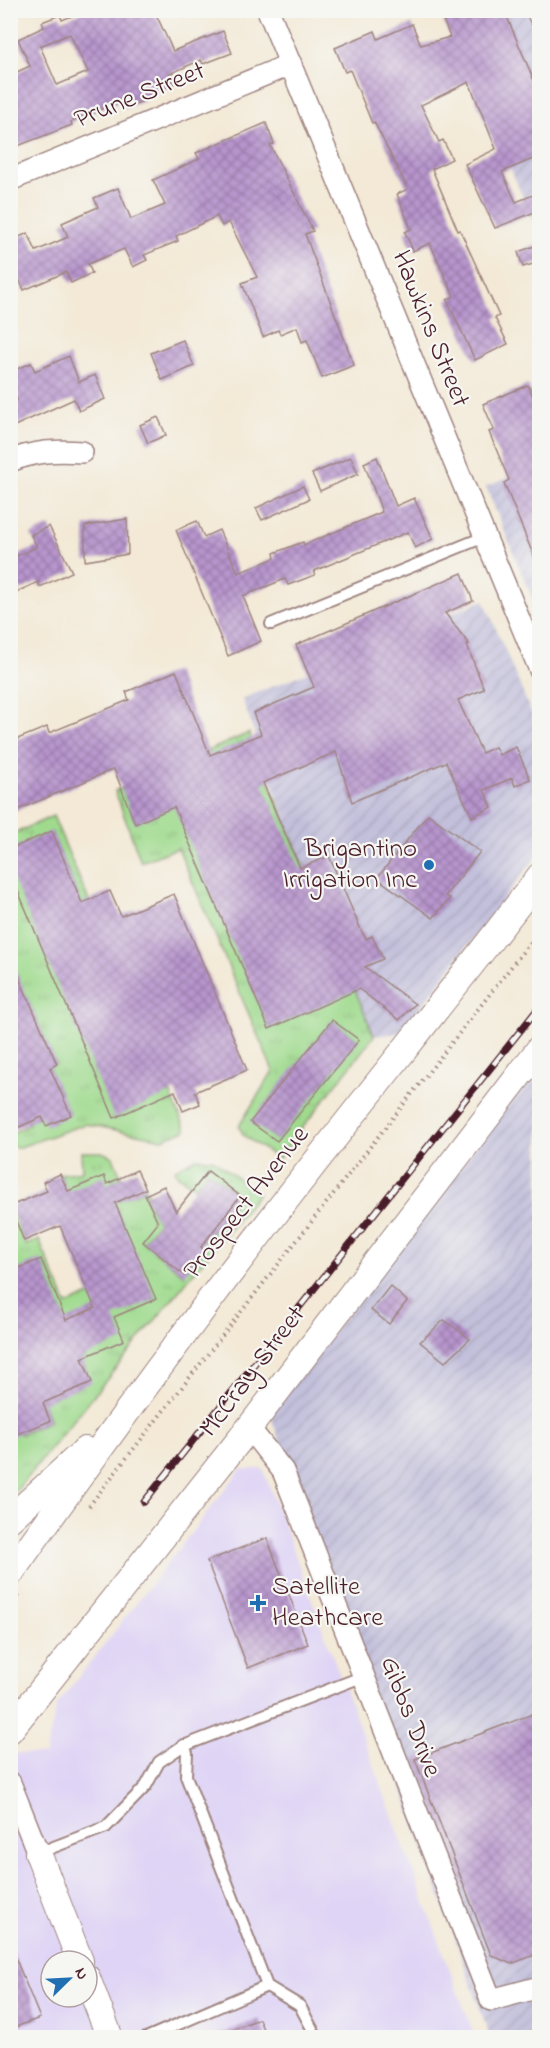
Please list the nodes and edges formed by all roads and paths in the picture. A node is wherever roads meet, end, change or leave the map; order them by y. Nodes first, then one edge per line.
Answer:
1 (268, 10) edge
2 (537, 10) edge
3 (540, 18) edge
4 (291, 64) junction
5 (10, 180) edge
6 (82, 452) dead end
7 (10, 461) edge
8 (484, 537) junction
9 (271, 624) dead end
10 (540, 670) edge
11 (540, 876) edge
12 (540, 930) edge
13 (540, 1048) edge
14 (123, 1415) junction
15 (249, 1428) junction
16 (84, 1512) dead end
17 (10, 1519) edge
18 (18, 1580) edge
19 (10, 1605) edge
20 (364, 1676) junction
21 (10, 1730) edge
22 (184, 1745) junction
23 (10, 1783) edge
24 (38, 1853) junction
25 (75, 1949) edge
26 (267, 1986) junction
27 (540, 1987) edge
28 (99, 2009) edge
29 (110, 2037) edge
30 (146, 2037) edge
31 (317, 2037) edge

1 - 4 street, Hawkins Street
2 - 3 street
4 - 5 street, Prune Street
4 - 8 street, Hawkins Street
6 - 7 street
8 - 9 lane
8 - 10 street, Hawkins Street
11 - 14 street, Prospect Avenue
12 - 16 path
13 - 15 street, McCray Street
14 - 17 street
14 - 18 street, Prospect Avenue
15 - 20 street, Gibbs Drive
15 - 21 street, McCray Street
18 - 19 path
20 - 22 lane
20 - 27 street, Gibbs Drive
22 - 24 lane
22 - 26 lane
23 - 24 street
24 - 25 street
26 - 30 lane
26 - 31 lane
28 - 29 street

